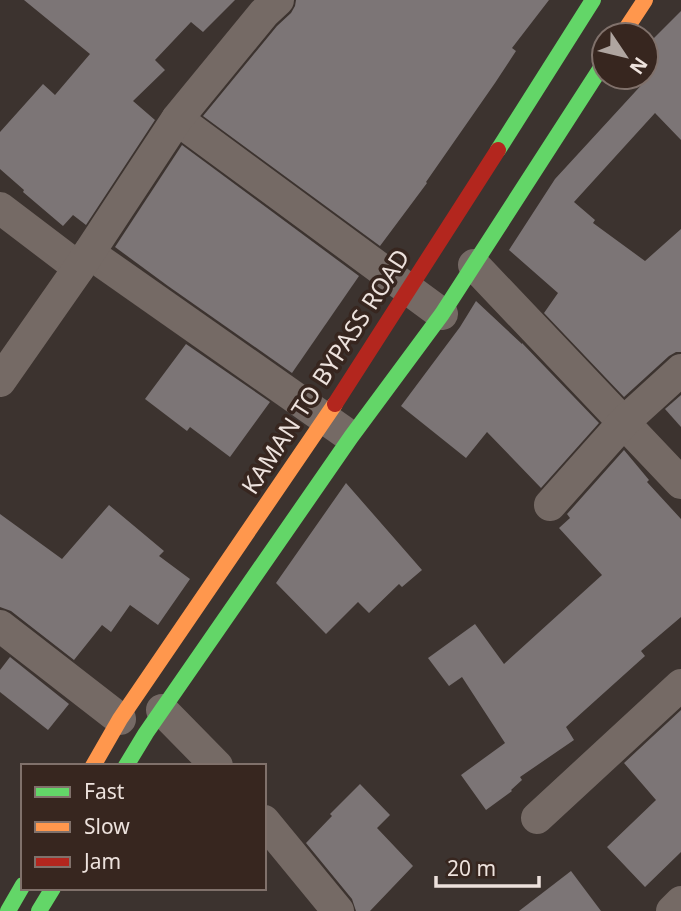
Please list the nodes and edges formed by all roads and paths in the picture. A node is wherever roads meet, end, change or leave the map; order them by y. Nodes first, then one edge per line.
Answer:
1 (593, 0) edge
2 (645, 0) edge
3 (264, 4) edge
4 (631, 21) edge
5 (590, 85) edge
6 (177, 119) junction
7 (0, 208) edge
8 (84, 261) junction
9 (474, 265) junction
10 (408, 289) junction
11 (442, 314) junction
12 (681, 370) edge
13 (0, 381) edge
14 (624, 422) junction
15 (338, 428) junction
16 (681, 483) edge
17 (550, 505) dead end
18 (0, 625) edge
19 (681, 685) edge
20 (162, 710) junction
21 (120, 719) junction
22 (94, 764) edge
23 (127, 764) edge
24 (215, 764) edge
25 (537, 818) dead end
26 (266, 823) edge
27 (21, 888) edge
28 (52, 890) edge
29 (681, 902) edge
30 (8, 911) edge
31 (39, 911) edge
32 (338, 911) edge
33 (672, 911) edge

1 - 10 street, KAMAN TO BYPASS ROAD
2 - 4 street
3 - 6 street
5 - 9 street, KAMAN TO BYPASS ROAD
6 - 8 street
6 - 10 street
7 - 8 street
8 - 13 street
8 - 15 street
9 - 11 street, KAMAN TO BYPASS ROAD
9 - 14 street
10 - 11 street
10 - 15 street, KAMAN TO BYPASS ROAD
11 - 15 street, KAMAN TO BYPASS ROAD
12 - 14 street
14 - 16 street
14 - 17 street
15 - 20 street, KAMAN TO BYPASS ROAD
15 - 21 street, KAMAN TO BYPASS ROAD
18 - 21 street
19 - 25 street
20 - 23 street, KAMAN TO BYPASS ROAD
20 - 24 street
21 - 22 street, KAMAN TO BYPASS ROAD
26 - 32 street
27 - 30 street
28 - 31 street
29 - 33 street

